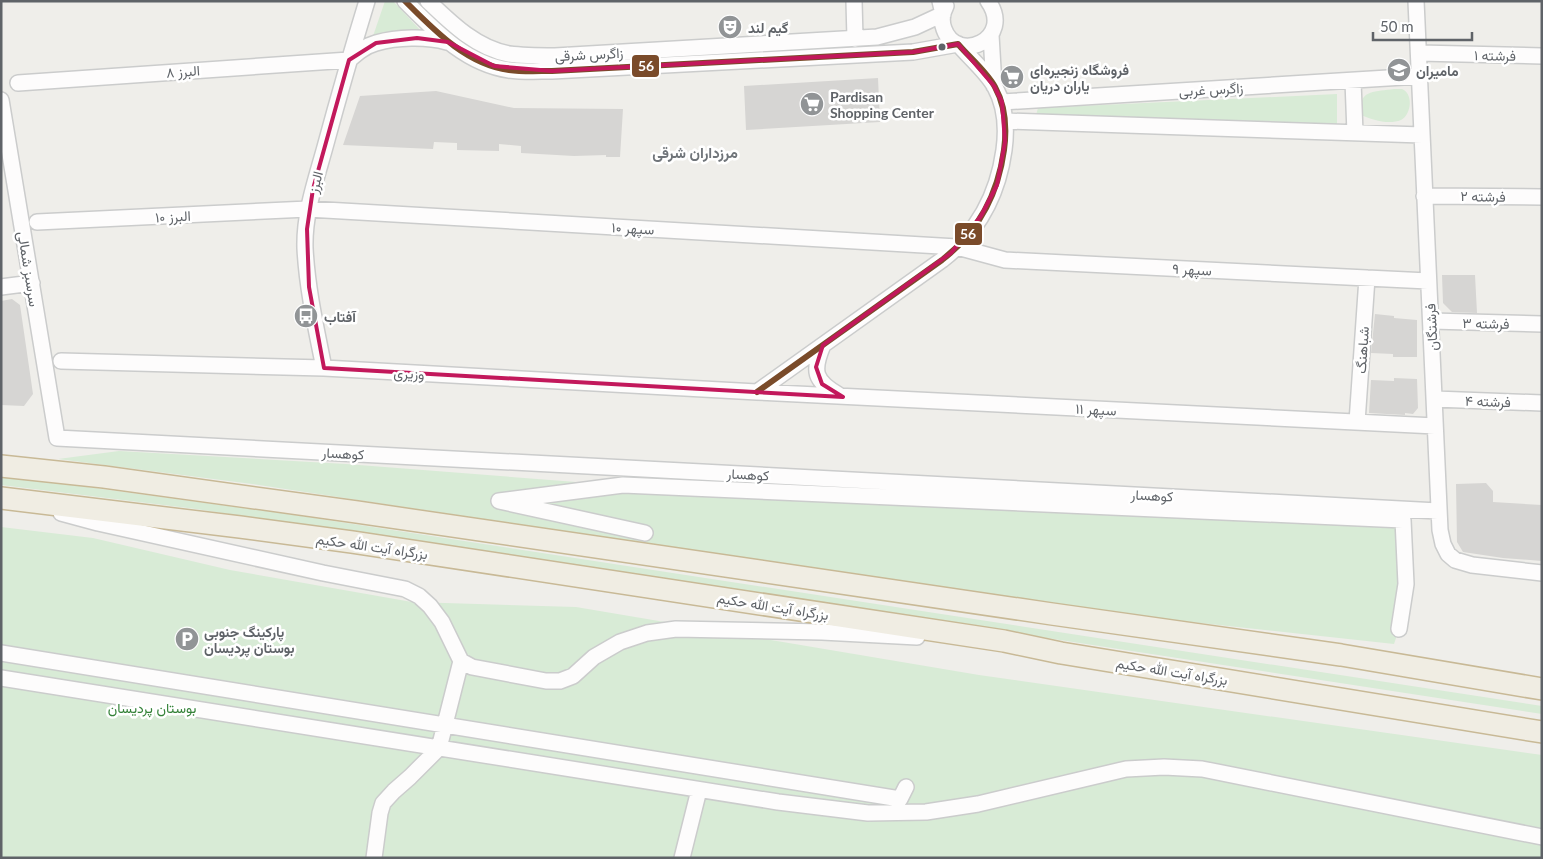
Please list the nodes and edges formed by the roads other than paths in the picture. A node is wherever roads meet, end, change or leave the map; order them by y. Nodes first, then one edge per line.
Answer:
1 (367, 1) edge
2 (405, 1) edge
3 (428, 1) edge
4 (854, 1) edge
5 (988, 1) edge
6 (1416, 1) edge
7 (944, 6) edge
8 (905, 30) junction
9 (991, 35) junction
10 (856, 39) junction
11 (448, 42) junction
12 (958, 44) junction
13 (913, 52) junction
14 (1419, 53) junction
15 (1542, 56) edge
16 (349, 60) junction
17 (1420, 76) junction
18 (1353, 81) junction
19 (18, 83) dead end
20 (994, 86) junction
21 (1, 100) edge
22 (1002, 102) junction
23 (1006, 121) junction
24 (1355, 133) junction
25 (1422, 135) junction
26 (5, 149) edge
27 (1424, 196) junction
28 (1542, 197) edge
29 (308, 209) junction
30 (37, 222) dead end
31 (957, 247) junction
32 (1367, 278) junction
33 (1428, 281) junction
34 (32, 283) junction
35 (1, 287) edge
36 (1431, 321) junction
37 (1542, 324) edge
38 (822, 345) junction
39 (61, 361) dead end
40 (324, 368) junction
41 (757, 392) junction
42 (843, 397) junction
43 (1435, 399) junction
44 (1542, 402) edge
45 (1357, 422) junction
46 (1435, 426) junction
47 (57, 438) joint
48 (1, 466) edge
49 (2, 498) edge
50 (1438, 511) junction
51 (645, 533) dead end
52 (1542, 573) edge
53 (1399, 630) dead end
54 (1004, 641) junction
55 (1, 653) edge
56 (1341, 655) junction
57 (461, 661) junction
58 (1, 678) edge
59 (1542, 678) edge
60 (1542, 689) edge
61 (445, 726) junction
62 (1542, 732) edge
63 (439, 748) junction
64 (906, 787) dead end
65 (700, 790) junction
66 (1542, 837) edge
67 (374, 858) edge
68 (682, 858) edge

1 - 16 street, البرز
2 - 11 street, زاگرس شرقی
3 - 10 street, زاگرس شرقی
4 - 10 street
5 - 9 street
6 - 14 street, فرشتگان
7 - 8 street, زاگرس شرقی
7 - 12 street
8 - 10 street, زاگرس شرقی
8 - 13 street
9 - 12 street, زاگرس شرقی
9 - 20 street
11 - 13 street, زاگرس شرقی
11 - 16 street
12 - 13 street, زاگرس شرقی
12 - 20 street
14 - 15 street, فرشته ۱
14 - 17 street, فرشتگان
16 - 19 street, البرز ۸
16 - 29 street, البرز
17 - 18 street, زاگرس غربی
17 - 25 street, فرشتگان
18 - 22 street, زاگرس غربی
18 - 24 street
20 - 22 street
21 - 26 street, سرسبز شمالی
22 - 23 street
23 - 24 street
23 - 31 street
24 - 25 street
25 - 27 street, فرشتگان
26 - 34 street, سرسبز شمالی
27 - 28 street, فرشته ۲
27 - 33 street, فرشتگان
29 - 30 street, البرز ۱۰
29 - 31 street, سپهر ۱۰
29 - 40 street, البرز
31 - 32 street, سپهر ۹
31 - 38 street
32 - 33 street, سپهر ۹
32 - 45 street, شباهنگ
33 - 36 street, فرشتگان
34 - 35 street
34 - 47 street, سرسبز شمالی
36 - 37 street, فرشته ۳
36 - 43 street, فرشتگان
38 - 41 street
38 - 42 street
39 - 40 street, وزیری
40 - 41 street, وزیری
41 - 42 street, سپهر ۱۱
42 - 45 street, سپهر ۱۱
43 - 44 street, فرشته ۴
43 - 46 street, فرشتگان
45 - 46 street, سپهر ۱۱
46 - 50 street, فرشتگان
47 - 50 street, کوهسار
48 - 56 highway
49 - 54 highway, بزرگراه آیت الله حکیم
49 - 57 street
50 - 52 street, فرشتگان
51 - 53 street
54 - 57 street
54 - 62 highway, بزرگراه آیت الله حکیم
55 - 61 street
56 - 59 highway
56 - 60 highway
57 - 61 street
58 - 63 street
61 - 63 street
61 - 64 street
63 - 65 street
63 - 67 street
65 - 66 street
65 - 68 street

